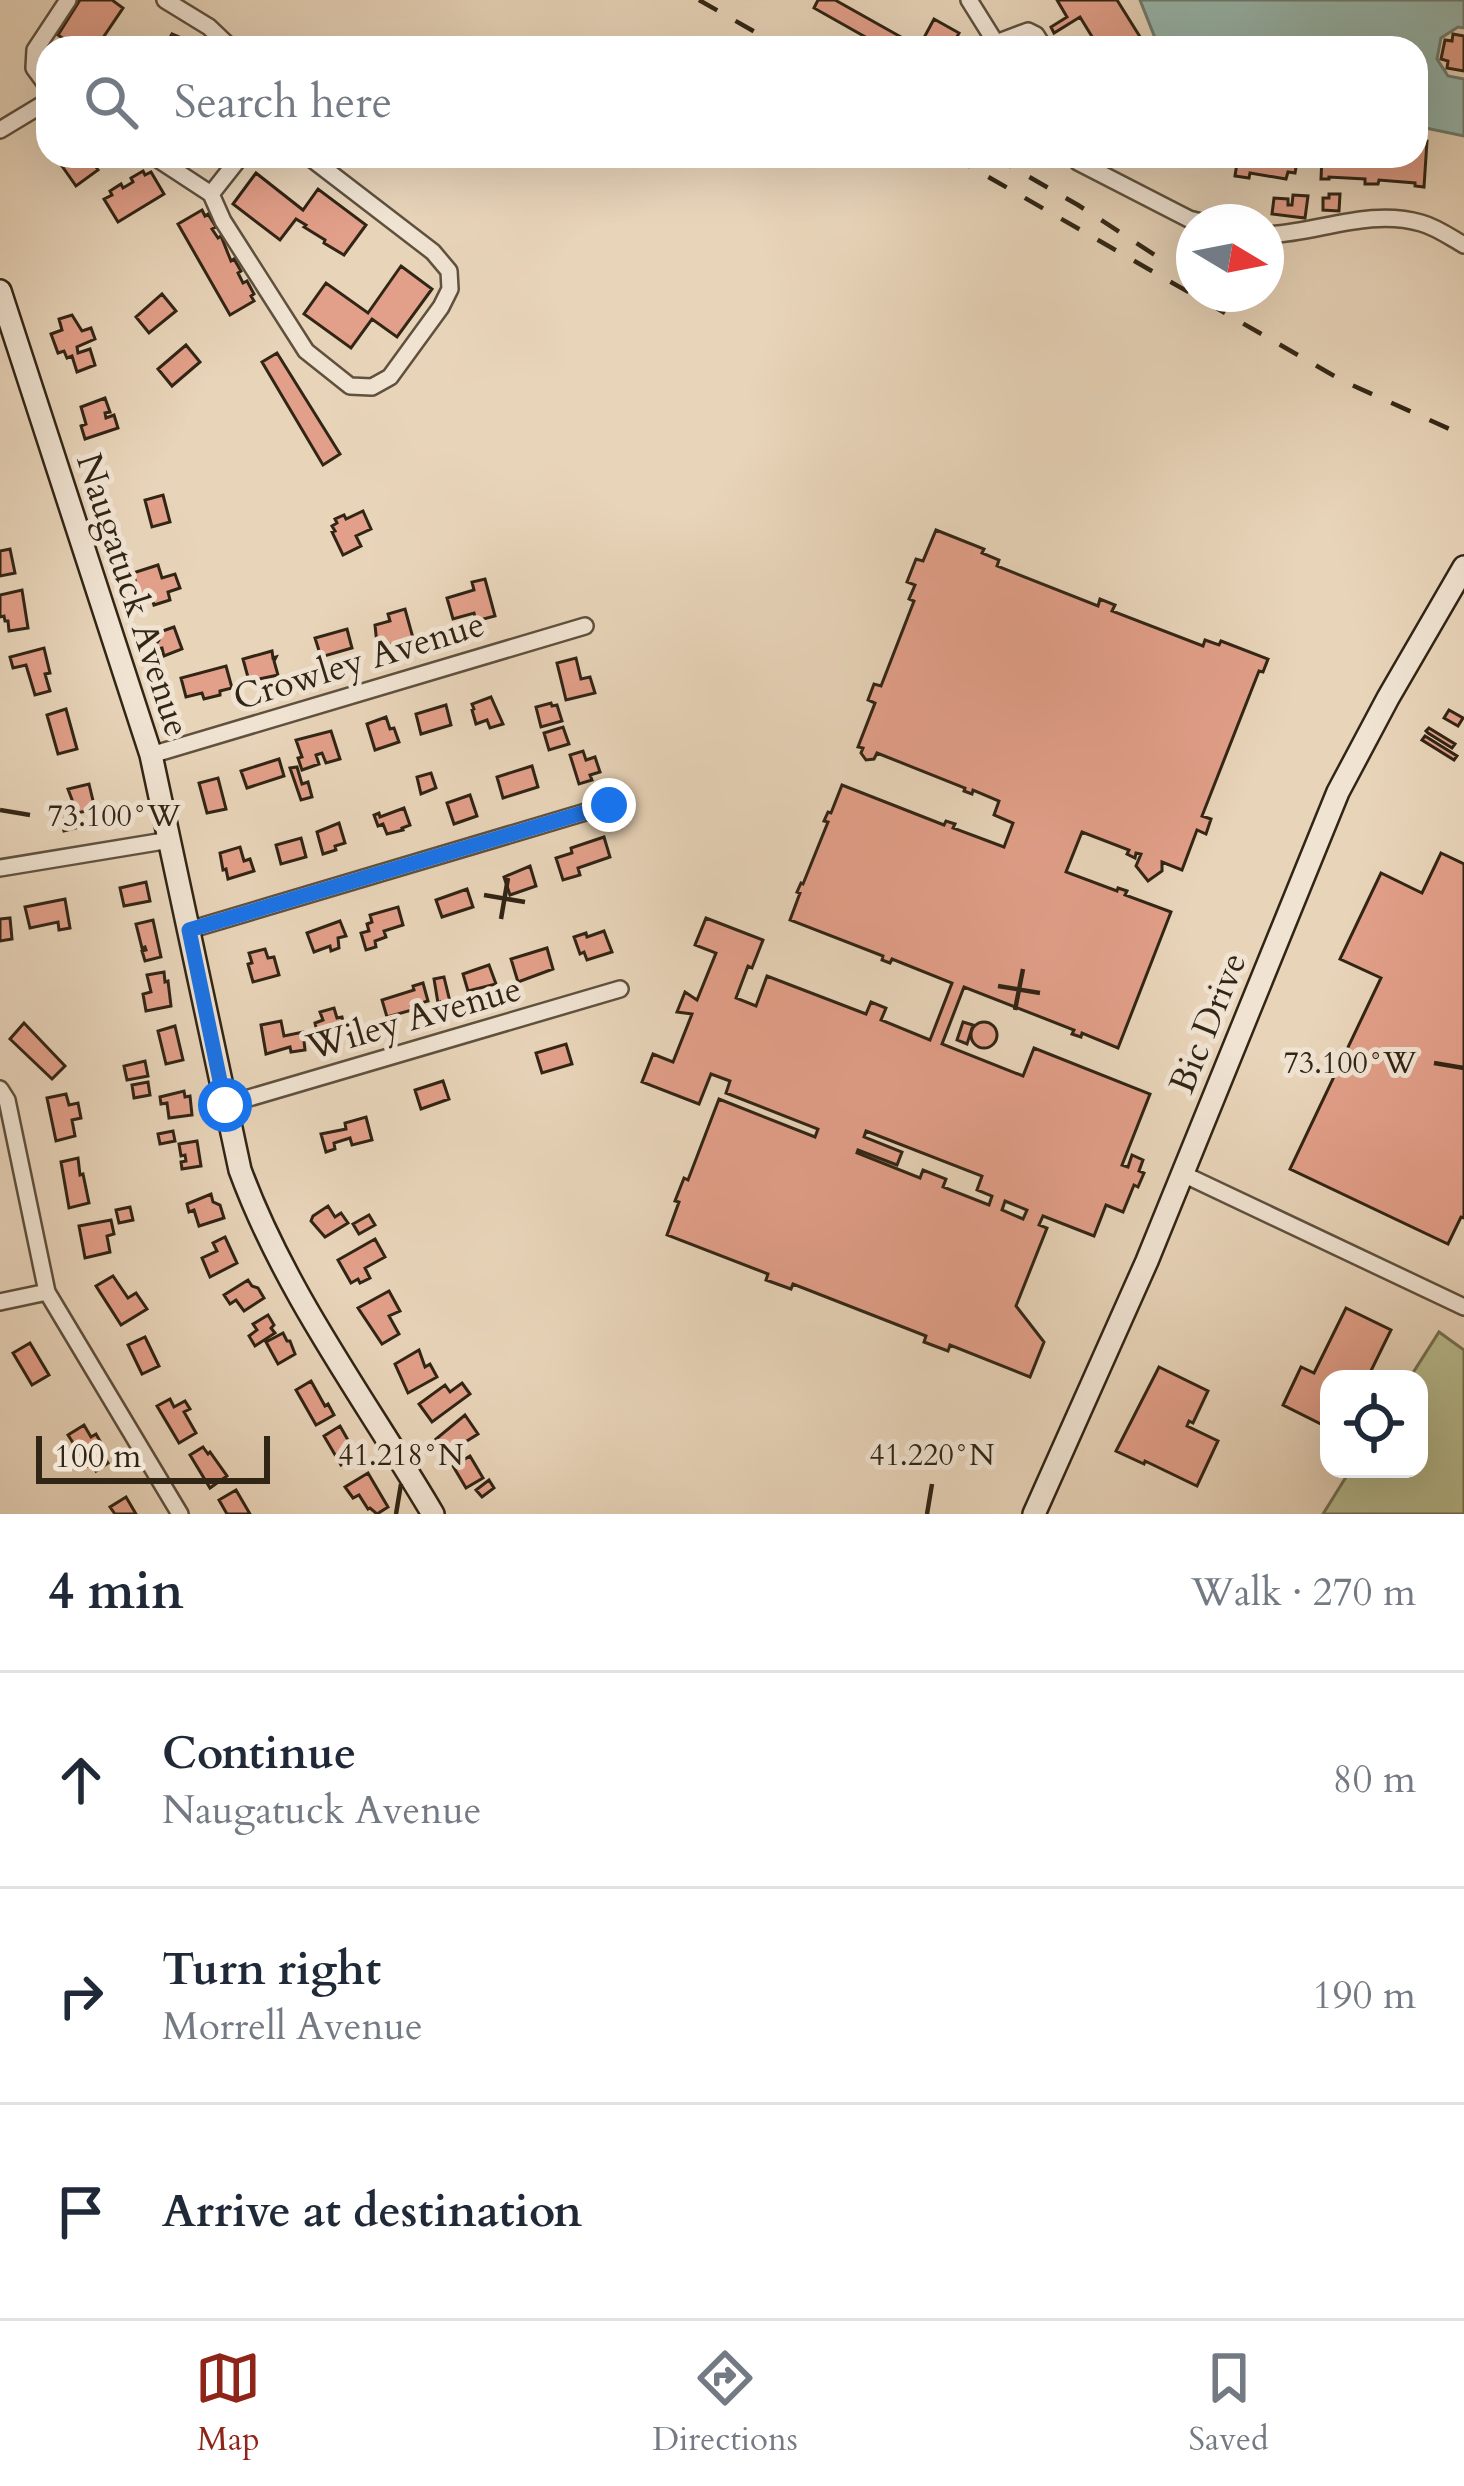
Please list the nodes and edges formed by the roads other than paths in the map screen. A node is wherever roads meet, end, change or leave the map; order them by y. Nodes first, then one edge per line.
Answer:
1 (68, 0) edge
2 (165, 0) edge
3 (969, 0) edge
4 (44, 36) edge
5 (218, 36) edge
6 (992, 36) edge
7 (36, 108) edge
8 (0, 130) edge
9 (171, 168) edge
10 (232, 168) edge
11 (324, 168) edge
12 (1089, 168) edge
13 (211, 194) junction
14 (1176, 212) edge
15 (1284, 234) edge
16 (1464, 245) edge
17 (0, 291) edge
18 (1464, 567) edge
19 (585, 626) dead end
20 (151, 755) junction
21 (609, 805) dead end
22 (170, 840) junction
23 (0, 868) edge
24 (189, 930) junction
25 (620, 988) dead end
26 (0, 1089) edge
27 (225, 1105) junction
28 (1183, 1174) junction
29 (47, 1292) junction
30 (0, 1301) edge
31 (1464, 1307) edge
32 (180, 1514) edge
33 (433, 1514) edge
34 (1034, 1514) edge

1 - 4 street
2 - 5 street
3 - 6 street
7 - 8 street
9 - 13 street
10 - 13 street
11 - 13 street
12 - 14 street
15 - 16 street
17 - 20 main road, Naugatuck Avenue
18 - 28 main road, Bic Drive
19 - 20 street, Crowley Avenue
20 - 22 main road, Naugatuck Avenue
21 - 24 street
22 - 23 street
22 - 24 main road, Naugatuck Avenue
24 - 27 main road, Naugatuck Avenue
25 - 27 street, Wiley Avenue
26 - 29 street
27 - 33 main road, Naugatuck Avenue
28 - 31 street
28 - 34 main road, Bic Drive
29 - 30 street
29 - 32 street

